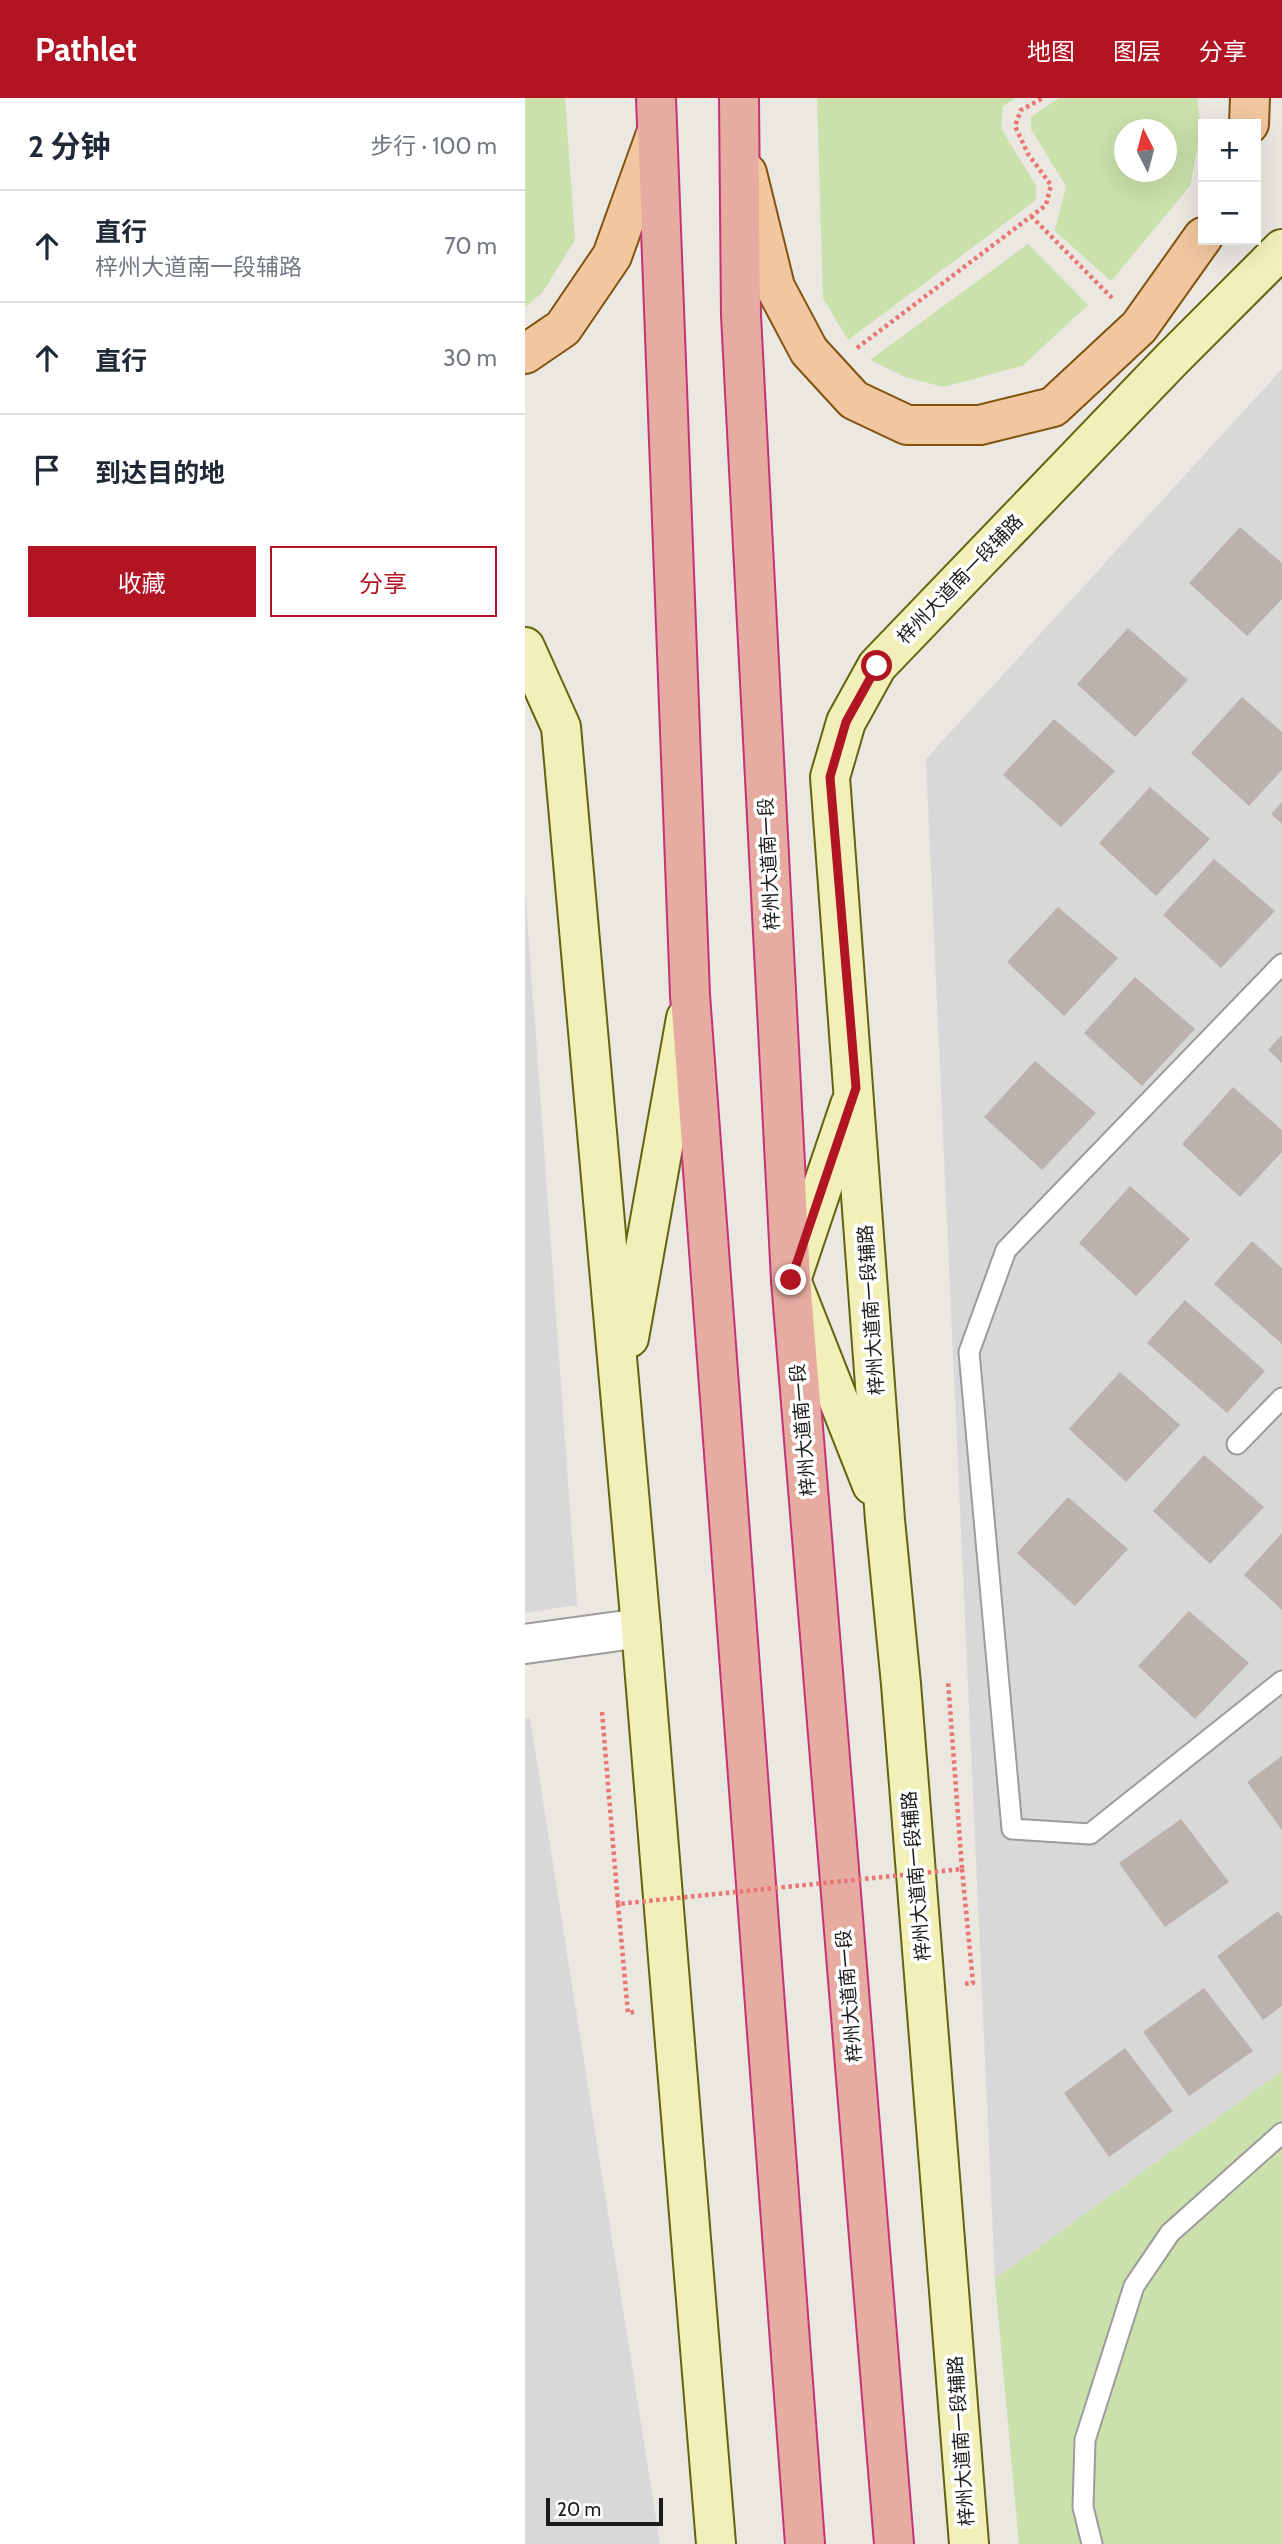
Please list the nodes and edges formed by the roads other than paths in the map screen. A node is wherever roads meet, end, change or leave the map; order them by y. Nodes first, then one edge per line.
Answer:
1 (739, 98) edge
2 (1250, 98) edge
3 (658, 112) edge
4 (1249, 119) edge
5 (741, 152) junction
6 (1198, 244) edge
7 (1282, 249) edge
8 (525, 354) edge
9 (525, 646) edge
10 (1282, 964) edge
11 (690, 995) junction
12 (856, 1088) junction
13 (791, 1280) junction
14 (620, 1388) junction
15 (1282, 1398) edge
16 (1237, 1444) dead end
17 (885, 1520) junction
18 (641, 1628) junction
19 (525, 1644) edge
20 (1282, 1681) edge
21 (1282, 2133) edge
22 (716, 2544) edge
23 (805, 2544) edge
24 (894, 2544) edge
25 (969, 2544) edge
26 (1093, 2544) edge

1 - 5 highway, 梓州大道南一段
2 - 4 main road
3 - 8 main road
3 - 11 highway
5 - 6 main road
5 - 13 highway, 梓州大道南一段
7 - 12 main road, 梓州大道南一段辅路
9 - 14 main road
10 - 20 lane
11 - 14 main road
11 - 23 highway
12 - 13 main road
12 - 17 main road, 梓州大道南一段辅路
13 - 17 main road
13 - 24 highway, 梓州大道南一段
14 - 18 main road
15 - 16 lane
17 - 25 main road, 梓州大道南一段辅路
18 - 19 street
18 - 22 main road
21 - 26 lane

